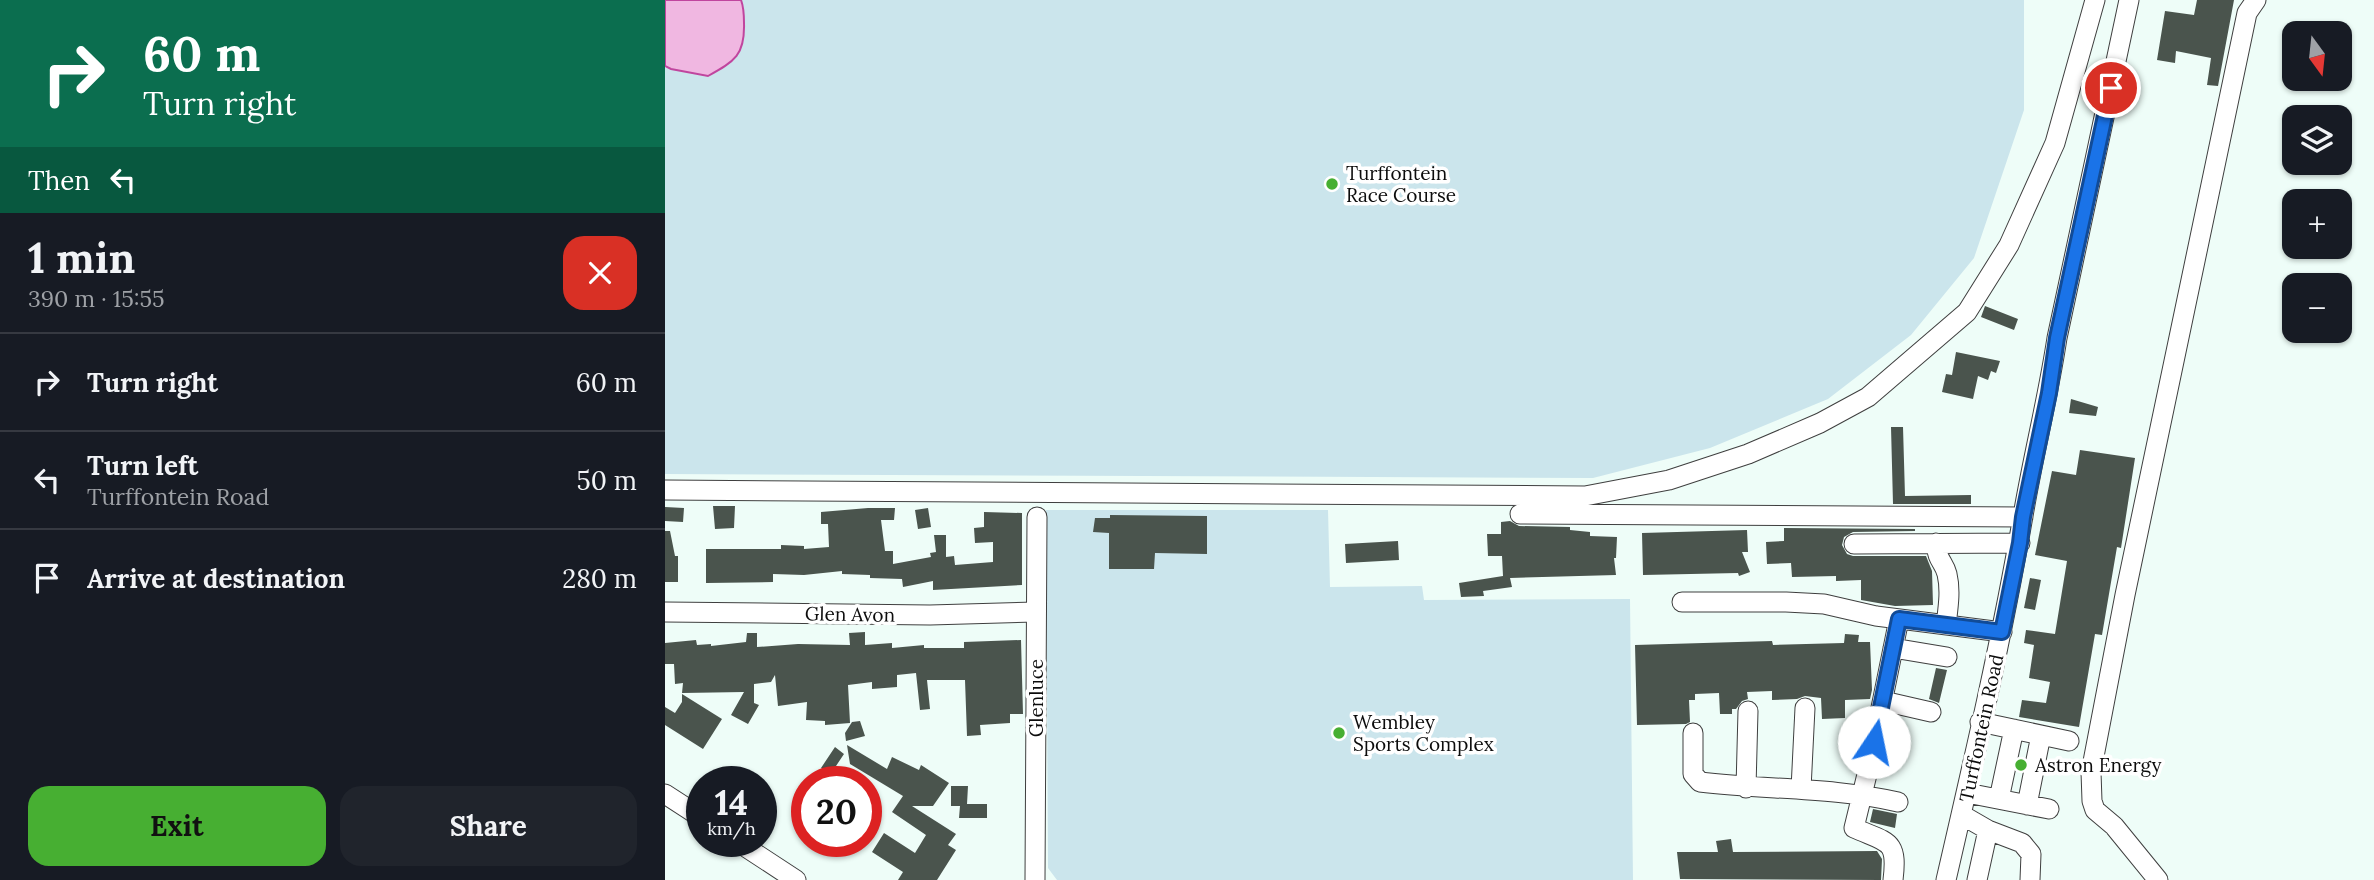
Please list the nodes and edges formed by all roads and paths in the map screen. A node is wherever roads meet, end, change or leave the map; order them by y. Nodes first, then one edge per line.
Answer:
1 (2095, 0) edge
2 (2129, 0) edge
3 (2256, 0) edge
4 (665, 491) edge
5 (1520, 514) dead end
6 (1037, 517) dead end
7 (2023, 517) junction
8 (1936, 543) junction
9 (2020, 543) junction
10 (1854, 544) dead end
11 (1682, 602) dead end
12 (665, 612) edge
13 (1035, 612) junction
14 (1899, 619) junction
15 (1946, 625) junction
16 (2002, 632) junction
17 (1893, 648) junction
18 (1947, 657) dead end
19 (1882, 701) junction
20 (1805, 708) dead end
21 (1748, 711) dead end
22 (1931, 712) dead end
23 (1980, 722) junction
24 (2014, 729) junction
25 (1693, 733) dead end
26 (2041, 735) junction
27 (2069, 741) dead end
28 (1746, 788) junction
29 (1801, 789) junction
30 (1967, 793) junction
31 (665, 794) edge
32 (1862, 794) junction
33 (1999, 799) junction
34 (1898, 803) dead end
35 (2027, 805) junction
36 (686, 808) edge
37 (2049, 809) dead end
38 (1962, 815) junction
39 (1988, 830) junction
40 (761, 857) edge
41 (796, 880) edge
42 (1035, 880) edge
43 (1893, 880) edge
44 (1946, 880) edge
45 (1977, 880) edge
46 (2030, 880) edge
47 (2158, 880) edge

1 - 4 street
2 - 7 street, Turffontein Road
3 - 47 street
5 - 7 street
6 - 13 street, Glenluce
7 - 9 street, Turffontein Road
8 - 9 street
8 - 10 street
8 - 15 street
9 - 16 street, Turffontein Road
11 - 14 street
12 - 13 street, Glen Avon
13 - 42 street, Glenluce
14 - 15 street
14 - 17 street
15 - 16 street
16 - 23 street, Turffontein Road
17 - 18 street
17 - 19 street
19 - 22 street
19 - 32 street
20 - 29 street
21 - 28 street
23 - 24 street
23 - 30 street, Turffontein Road
24 - 26 street
24 - 33 street
25 - 28 street
26 - 27 street
26 - 35 street
28 - 29 street
29 - 32 street
30 - 33 street
30 - 38 street, Turffontein Road
31 - 36 street
32 - 34 street
32 - 43 street
33 - 35 street
35 - 37 street
38 - 39 street
38 - 44 street, Turffontein Road
39 - 45 street
39 - 46 street
40 - 41 street

